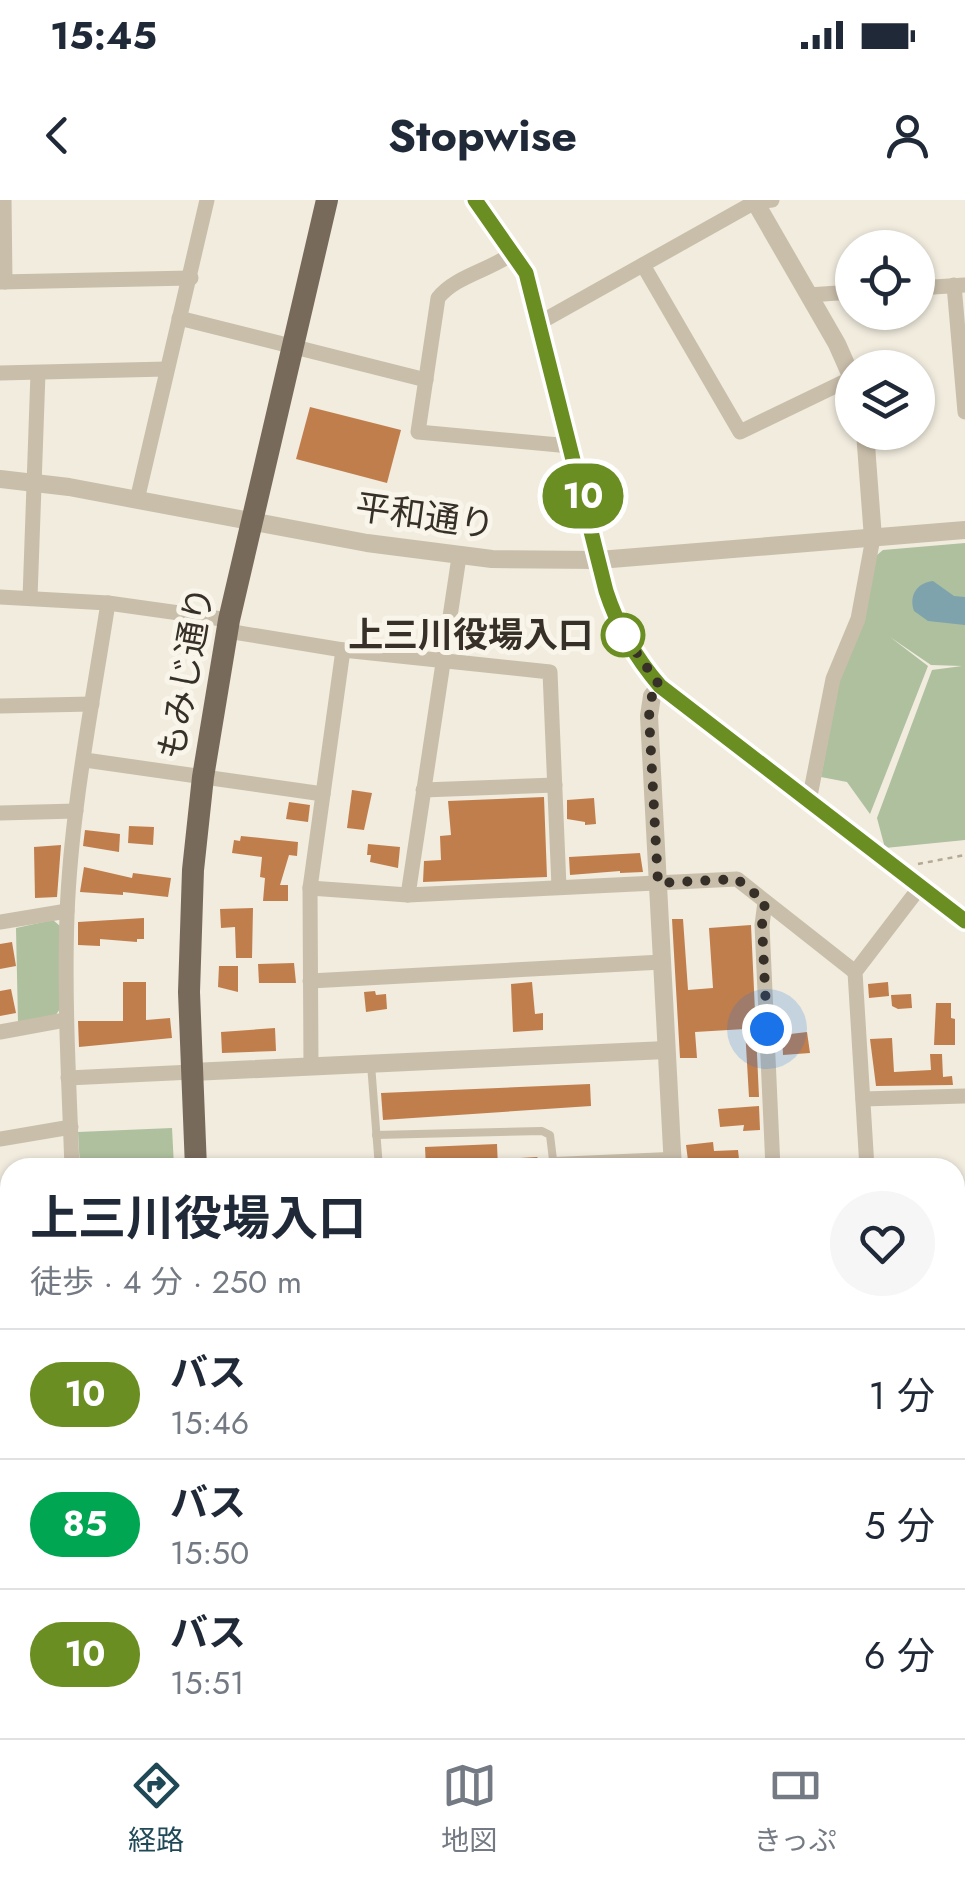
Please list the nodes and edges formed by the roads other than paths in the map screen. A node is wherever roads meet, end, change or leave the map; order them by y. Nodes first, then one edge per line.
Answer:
1 (4, 200) edge
2 (207, 200) edge
3 (327, 200) edge
4 (475, 200) edge
5 (760, 201) edge
6 (513, 253) junction
7 (643, 265) junction
8 (191, 278) junction
9 (2, 282) edge
10 (960, 285) edge
11 (935, 287) edge
12 (835, 293) edge
13 (809, 295) junction
14 (180, 318) junction
15 (539, 323) junction
16 (295, 345) junction
17 (837, 350) edge
18 (168, 369) junction
19 (0, 373) edge
20 (38, 373) junction
21 (426, 380) junction
22 (835, 386) edge
23 (965, 412) edge
24 (570, 446) junction
25 (867, 450) edge
26 (0, 478) edge
27 (36, 482) junction
28 (137, 500) junction
29 (251, 521) junction
30 (965, 530) edge
31 (874, 538) junction
32 (459, 557) junction
33 (600, 560) junction
34 (0, 597) edge
35 (30, 598) junction
36 (108, 603) junction
37 (228, 625) junction
38 (343, 650) junction
39 (444, 660) junction
40 (660, 686) junction
41 (92, 704) junction
42 (0, 706) edge
43 (84, 760) junction
44 (203, 777) junction
45 (555, 784) junction
46 (424, 790) junction
47 (322, 794) junction
48 (809, 801) junction
49 (76, 812) junction
50 (0, 813) edge
51 (917, 878) junction
52 (658, 883) junction
53 (559, 887) junction
54 (310, 888) junction
55 (408, 894) junction
56 (765, 902) junction
57 (67, 911) junction
58 (965, 921) edge
59 (0, 922) edge
60 (662, 962) junction
61 (855, 972) junction
62 (310, 981) junction
63 (65, 1020) junction
64 (0, 1032) edge
65 (666, 1050) junction
66 (371, 1064) junction
67 (311, 1067) junction
68 (192, 1072) junction
69 (68, 1078) junction
70 (965, 1096) edge
71 (863, 1099) junction
72 (70, 1127) junction
73 (376, 1135) junction
74 (0, 1139) edge
75 (72, 1158) edge
76 (196, 1158) edge
77 (378, 1158) edge
78 (553, 1158) edge
79 (673, 1158) edge
80 (773, 1158) edge
81 (866, 1158) edge

1 - 9 street
2 - 8 street
3 - 16 main road, もみじ通り
4 - 6 street
5 - 7 street
5 - 13 street
6 - 15 street
6 - 21 street
7 - 15 street
7 - 22 street
8 - 9 street
8 - 14 street
10 - 11 street
10 - 23 street
12 - 13 street
13 - 17 street
14 - 16 street
14 - 18 street
15 - 24 street
16 - 21 street
16 - 29 main road, もみじ通り
18 - 20 street
18 - 28 street
19 - 20 street
20 - 27 street
21 - 24 street
24 - 33 street
25 - 31 street
26 - 27 street, 平和通り
27 - 28 street, 平和通り
27 - 35 street
28 - 29 street, 平和通り
29 - 32 street, 平和通り
29 - 37 main road, もみじ通り
30 - 31 street, 平和通り
31 - 33 street, 平和通り
31 - 48 street
32 - 33 street, 平和通り
32 - 39 street
33 - 40 street
34 - 35 street
35 - 36 street
36 - 37 street
36 - 41 street
37 - 38 street
37 - 44 main road, もみじ通り
38 - 39 street
38 - 47 street
39 - 45 street
39 - 46 street
40 - 48 street
40 - 52 street
41 - 42 street
41 - 43 street
43 - 44 street
43 - 49 street
44 - 47 street
44 - 68 main road, もみじ通り
45 - 46 street
45 - 53 street
46 - 55 street
47 - 54 street
48 - 51 street
49 - 50 street
49 - 57 street
51 - 58 street
51 - 61 street
52 - 53 street
52 - 56 street
52 - 60 street
53 - 55 street
54 - 55 street
54 - 62 street
56 - 61 street
56 - 80 street
57 - 59 street
57 - 63 street
60 - 62 street
60 - 65 street
61 - 71 street
62 - 67 street
63 - 64 street
63 - 69 street
65 - 66 street
65 - 79 street
66 - 67 street
66 - 73 lane
67 - 68 street
68 - 69 street
68 - 76 main road, もみじ通り
69 - 72 street
70 - 71 street
71 - 81 street
72 - 74 street
72 - 75 street
73 - 77 lane
73 - 78 lane

